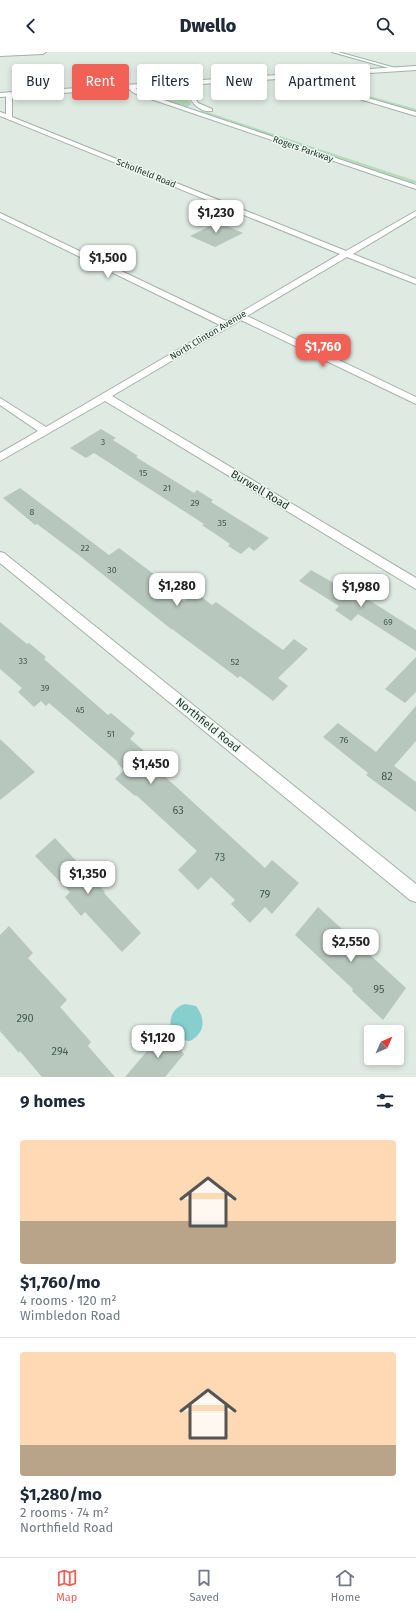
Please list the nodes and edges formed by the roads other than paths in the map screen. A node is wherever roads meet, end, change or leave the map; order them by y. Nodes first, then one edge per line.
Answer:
1 (43, 52) edge
2 (334, 52) edge
3 (0, 54) edge
4 (416, 68) edge
5 (397, 69) junction
6 (370, 71) edge
7 (275, 77) edge
8 (203, 82) edge
9 (130, 86) junction
10 (137, 86) edge
11 (9, 94) junction
12 (370, 94) edge
13 (0, 95) edge
14 (192, 100) edge
15 (369, 100) edge
16 (200, 107) junction
17 (416, 107) edge
18 (190, 110) junction
19 (0, 114) edge
20 (416, 114) edge
21 (9, 118) junction
22 (303, 141) dead end
23 (416, 188) edge
24 (416, 213) edge
25 (0, 215) edge
26 (346, 254) junction
27 (416, 282) edge
28 (240, 316) junction
29 (226, 324) junction
30 (104, 396) junction
31 (0, 401) edge
32 (416, 401) edge
33 (45, 431) junction
34 (0, 458) edge
35 (0, 556) edge
36 (416, 584) edge
37 (416, 894) edge

1 - 3 street
2 - 5 lane
4 - 5 street
5 - 6 street
7 - 8 street
9 - 10 street
9 - 11 street
9 - 18 street, Rogers Parkway
11 - 13 street
11 - 21 street
12 - 17 street
14 - 16 street
15 - 20 street
16 - 18 street
16 - 22 street, Rogers Parkway
18 - 23 street, Rogers Parkway
19 - 21 street, Scholfield Road
21 - 26 street, Scholfield Road
24 - 26 street, North Clinton Avenue
25 - 29 street
26 - 27 street, Scholfield Road
26 - 28 street, North Clinton Avenue
28 - 29 street, North Clinton Avenue
28 - 32 street
29 - 30 street, North Clinton Avenue
30 - 33 street, North Clinton Avenue
30 - 36 street, Burwell Road
31 - 33 street
33 - 34 street, North Clinton Avenue
35 - 37 street, Northfield Road

